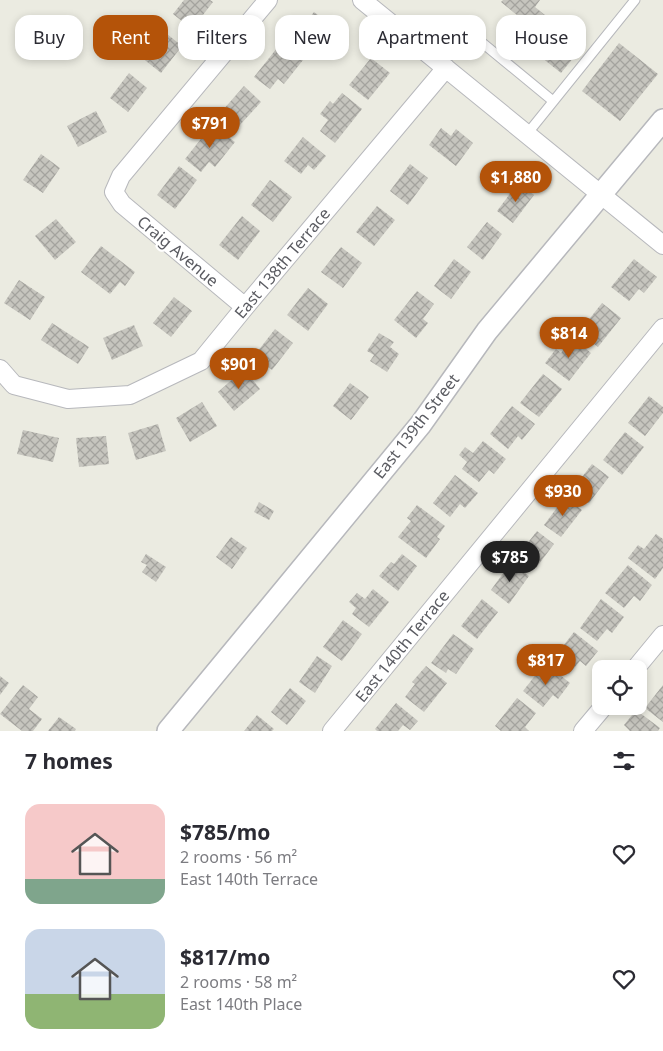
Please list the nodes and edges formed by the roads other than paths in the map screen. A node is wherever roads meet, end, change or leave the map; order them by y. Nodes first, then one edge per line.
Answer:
1 (268, 0) edge
2 (362, 0) edge
3 (634, 0) edge
4 (443, 66) junction
5 (553, 101) junction
6 (663, 120) edge
7 (527, 134) junction
8 (602, 194) junction
9 (663, 244) edge
10 (244, 307) junction
11 (663, 328) edge
12 (0, 369) edge
13 (663, 635) edge
14 (642, 660) edge
15 (596, 715) edge
16 (168, 731) edge
17 (332, 731) edge
18 (583, 731) edge

1 - 10 street, Craig Avenue
2 - 4 street
3 - 5 lane
4 - 5 lane
4 - 7 street
4 - 10 street, East 138th Terrace
5 - 7 lane
6 - 8 street, East 139th Street
7 - 8 street
8 - 9 street
8 - 16 street, East 139th Street
10 - 12 street, East 138th Terrace
11 - 17 street, East 140th Terrace
13 - 14 street
15 - 18 street

